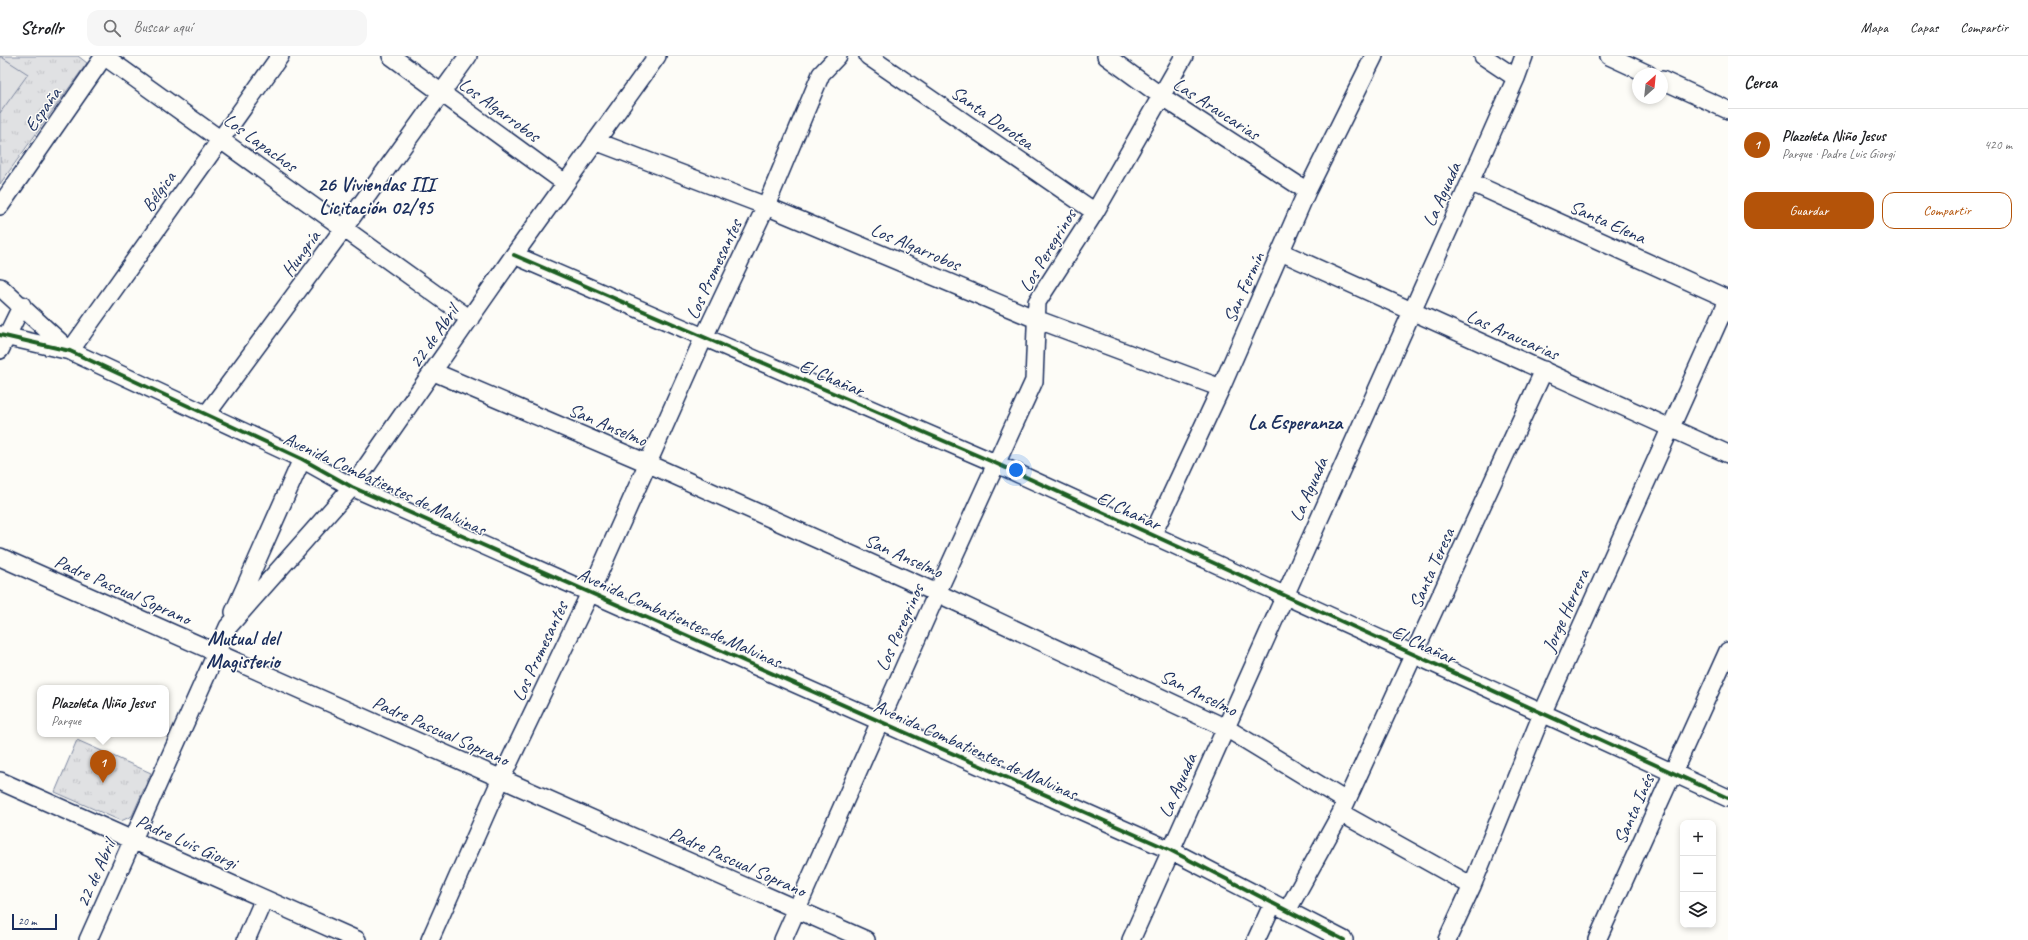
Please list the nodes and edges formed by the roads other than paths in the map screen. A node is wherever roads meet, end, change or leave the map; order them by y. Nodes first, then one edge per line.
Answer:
1 (104, 56) edge
2 (280, 56) edge
3 (391, 56) edge
4 (468, 56) edge
5 (657, 56) edge
6 (838, 56) edge
7 (868, 56) edge
8 (1106, 56) edge
9 (1184, 56) edge
10 (1374, 56) edge
11 (1483, 56) edge
12 (1524, 56) edge
13 (1609, 56) edge
14 (1635, 68) edge
15 (1516, 78) junction
16 (1668, 83) edge
17 (441, 93) junction
18 (1161, 96) junction
19 (1728, 110) edge
20 (220, 139) junction
21 (595, 141) junction
22 (1470, 182) junction
23 (565, 183) junction
24 (1307, 191) junction
25 (0, 206) edge
26 (766, 206) junction
27 (1094, 212) junction
28 (344, 228) junction
29 (1281, 252) junction
30 (514, 255) junction
31 (0, 287) edge
32 (1728, 299) edge
33 (22, 305) junction
34 (1412, 311) junction
35 (470, 319) junction
36 (1036, 319) junction
37 (704, 337) junction
38 (2, 341) edge
39 (70, 351) junction
40 (1544, 370) junction
41 (434, 372) junction
42 (1221, 388) junction
43 (206, 415) junction
44 (1670, 427) junction
45 (1728, 454) edge
46 (302, 459) junction
47 (647, 463) junction
48 (995, 463) junction
49 (352, 487) junction
50 (1152, 536) junction
51 (0, 557) edge
52 (590, 593) junction
53 (937, 593) junction
54 (1284, 595) junction
55 (228, 627) junction
56 (1728, 651) edge
57 (216, 654) junction
58 (1415, 655) junction
59 (1542, 714) junction
60 (881, 722) junction
61 (1226, 728) junction
62 (1673, 772) junction
63 (501, 780) junction
64 (0, 781) edge
65 (1728, 798) edge
66 (1344, 807) junction
67 (132, 840) junction
68 (1170, 850) junction
69 (1472, 886) junction
70 (264, 899) junction
71 (1280, 907) junction
72 (797, 910) junction
73 (88, 940) edge
74 (246, 940) edge
75 (357, 940) edge
76 (430, 940) edge
77 (783, 940) edge
78 (866, 940) edge
79 (1131, 940) edge
80 (1256, 940) edge
81 (1344, 940) edge
82 (1447, 940) edge
83 (1597, 940) edge

1 - 20 street, Los Lapachos
1 - 25 street, España
2 - 20 street, Bélgica
3 - 17 street, Los Algarrobos
4 - 17 street, Hungría
5 - 21 street, 22 de Abril
6 - 26 street, Los Promesantes
7 - 27 street, Santa Dorotea
8 - 18 street, Las Araucarias
9 - 18 street, Los Peregrinos
10 - 24 street, San Fermín
11 - 15 street
12 - 15 street, La Aguada
13 - 14 street
15 - 22 street, La Aguada
16 - 19 street
17 - 23 street, Los Algarrobos
17 - 28 street, Hungría
18 - 24 street, Las Araucarias
18 - 27 street, Los Peregrinos
20 - 28 street, Los Lapachos
20 - 39 street, Bélgica
21 - 23 street, 22 de Abril
21 - 26 street, Los Algarrobos
22 - 32 street, Santa Elena
22 - 34 street, La Aguada
23 - 30 street, 22 de Abril
24 - 29 street, San Fermín
26 - 36 street, Los Algarrobos
26 - 37 street, Los Promesantes
27 - 36 street, Los Peregrinos
28 - 35 street, Los Lapachos
28 - 43 street, Hungría
29 - 34 street, Las Araucarias
29 - 42 street, San Fermín
30 - 35 street, 22 de Abril
30 - 37 street, El Chañar
31 - 33 street
32 - 44 street, Jorge Herrera
33 - 38 street
33 - 39 street
34 - 40 street, Las Araucarias
34 - 54 street, La Aguada
35 - 41 street, 22 de Abril
36 - 42 street, Los Algarrobos
36 - 48 street, Los Peregrinos
37 - 47 street, Los Promesantes
37 - 48 street, El Chañar
38 - 39 street, Avenida Combatientes de Malvinas
39 - 43 street, Avenida Combatientes de Malvinas
40 - 44 street, Las Araucarias
40 - 58 street, Santa Teresa
41 - 47 street, San Anselmo
41 - 49 street, 22 de Abril
42 - 50 street, San Fermín
43 - 46 street, Avenida Combatientes de Malvinas
44 - 45 street, Las Araucarias
44 - 59 street, Jorge Herrera
46 - 49 street, Avenida Combatientes de Malvinas
46 - 55 street, 22 de Abril
47 - 52 street, Los Promesantes
47 - 53 street, San Anselmo
48 - 50 street, El Chañar
48 - 53 street, Los Peregrinos
49 - 52 street, Avenida Combatientes de Malvinas
49 - 55 street, 22 de Abril
50 - 54 street, El Chañar
51 - 57 street, Padre Pascual Soprano
52 - 60 street, Avenida Combatientes de Malvinas
52 - 63 street, Los Promesantes
53 - 60 street, Los Peregrinos
53 - 61 street, San Anselmo
54 - 58 street, El Chañar
54 - 61 street, La Aguada
55 - 57 street, 22 de Abril
56 - 62 street, Santa Inés
57 - 63 street, Padre Pascual Soprano
57 - 67 street, 22 de Abril
58 - 59 street, El Chañar
58 - 66 street, Santa Teresa
59 - 62 street, El Chañar
59 - 69 street, Jorge Herrera
60 - 68 street, Avenida Combatientes de Malvinas
60 - 72 street, Los Peregrinos
61 - 66 street, San Anselmo
61 - 68 street, La Aguada
62 - 65 street, El Chañar
62 - 83 street, Santa Inés
63 - 72 street, Padre Pascual Soprano
63 - 76 street, Los Promesantes
64 - 67 street, Padre Luis Giorgi
66 - 69 street, San Anselmo
66 - 71 street, Santa Teresa
67 - 70 street, Padre Luis Giorgi
67 - 73 street, 22 de Abril
68 - 71 street, Avenida Combatientes de Malvinas
68 - 79 street, La Aguada
69 - 82 street, Jorge Herrera
70 - 74 street
70 - 75 street, Padre Luis Giorgi
71 - 80 street, Santa Teresa
71 - 81 street, Avenida Combatientes de Malvinas
72 - 77 street, Los Peregrinos
72 - 78 street, Padre Pascual Soprano

